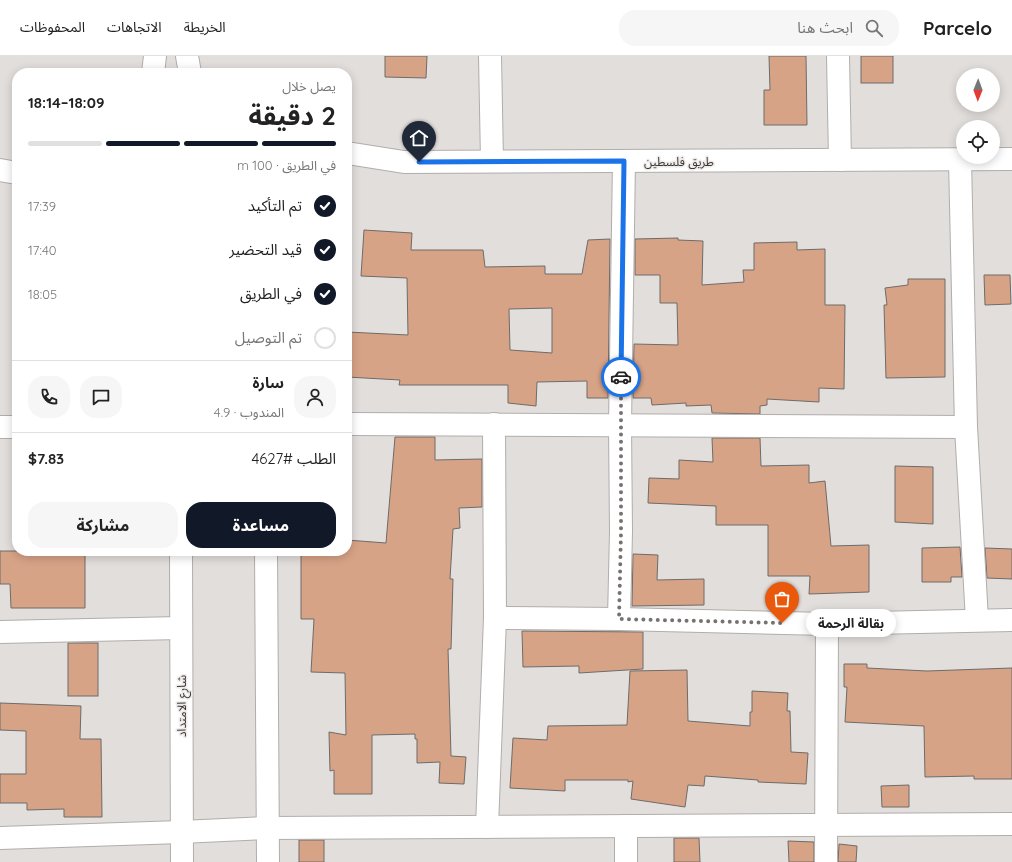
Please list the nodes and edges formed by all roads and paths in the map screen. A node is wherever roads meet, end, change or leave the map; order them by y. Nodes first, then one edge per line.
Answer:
1 (155, 56) edge
2 (187, 56) edge
3 (490, 56) edge
4 (838, 56) edge
5 (154, 68) edge
6 (189, 68) edge
7 (352, 154) edge
8 (1000, 159) edge
9 (1012, 159) edge
10 (840, 160) junction
11 (956, 160) edge
12 (492, 161) junction
13 (624, 161) junction
14 (404, 162) junction
15 (12, 164) edge
16 (960, 164) edge
17 (0, 166) edge
18 (352, 167) edge
19 (0, 170) edge
20 (12, 172) edge
21 (352, 424) edge
22 (494, 424) junction
23 (620, 426) junction
24 (0, 427) edge
25 (12, 427) edge
26 (966, 427) junction
27 (181, 556) edge
28 (266, 556) edge
29 (495, 618) junction
30 (619, 619) junction
31 (977, 620) junction
32 (1012, 620) edge
33 (827, 624) junction
34 (180, 628) junction
35 (0, 632) edge
36 (1012, 824) edge
37 (827, 825) junction
38 (626, 826) junction
39 (487, 827) junction
40 (268, 828) junction
41 (181, 832) junction
42 (0, 838) edge
43 (182, 862) edge
44 (268, 862) edge
45 (626, 862) edge
46 (826, 862) edge

1 - 5 street
2 - 6 street
3 - 12 street
4 - 10 street
7 - 14 street, طريق فلسطين
8 - 9 street, طريق فلسطين
10 - 11 street, طريق فلسطين
10 - 13 street, طريق فلسطين
12 - 13 street, طريق فلسطين
12 - 14 street, طريق فلسطين
13 - 23 street
14 - 18 street
15 - 17 street
16 - 26 street
19 - 20 street
21 - 22 street
22 - 23 street
22 - 29 street
23 - 26 street
23 - 30 street
24 - 25 street
26 - 31 street
27 - 34 street, شارع الامتداد
28 - 40 street
29 - 30 street
29 - 39 street
30 - 33 street
31 - 32 street
31 - 33 street
33 - 37 street
34 - 35 street
34 - 41 street, شارع الامتداد
36 - 37 street
37 - 38 street
37 - 46 street
38 - 39 street
38 - 45 street
39 - 40 street
40 - 41 street
40 - 44 street
41 - 42 street
41 - 43 street, شارع الامتداد

